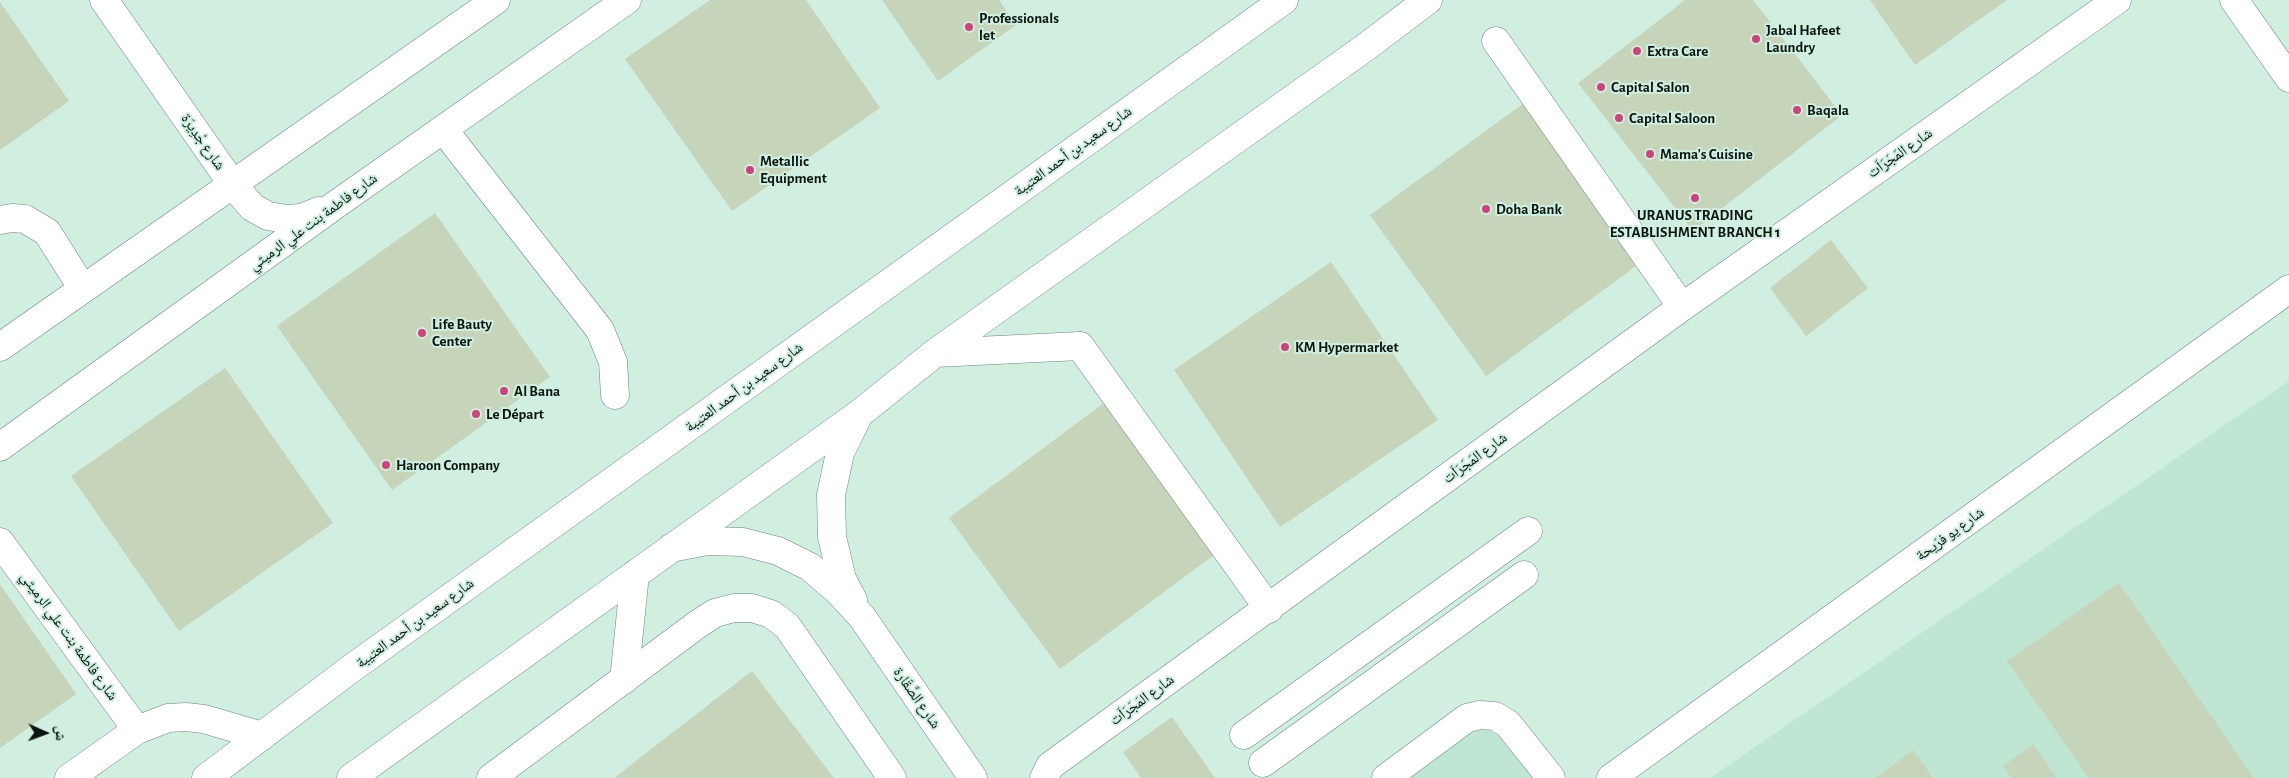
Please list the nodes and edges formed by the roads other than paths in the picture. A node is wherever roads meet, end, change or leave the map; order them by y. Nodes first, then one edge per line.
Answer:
1 (104, 0) edge
2 (496, 0) edge
3 (627, 0) edge
4 (1284, 0) edge
5 (1428, 0) edge
6 (2117, 0) edge
7 (2234, 0) edge
8 (1496, 41) dead end
9 (2289, 78) edge
10 (443, 128) junction
11 (233, 185) junction
12 (338, 203) junction
13 (0, 220) edge
14 (83, 289) junction
15 (2289, 289) edge
16 (1682, 307) junction
17 (0, 347) edge
18 (935, 353) junction
19 (615, 396) dead end
20 (859, 414) junction
21 (0, 447) edge
22 (1528, 531) dead end
23 (0, 542) edge
24 (671, 548) junction
25 (635, 574) junction
26 (1524, 575) dead end
27 (1269, 609) junction
28 (862, 617) junction
29 (624, 680) junction
30 (137, 730) junction
31 (1244, 735) dead end
32 (262, 736) junction
33 (1263, 763) dead end
34 (69, 778) edge
35 (206, 778) edge
36 (351, 778) edge
37 (491, 778) edge
38 (892, 778) edge
39 (973, 778) edge
40 (1044, 778) edge
41 (1386, 778) edge
42 (1551, 778) edge
43 (1611, 778) edge

1 - 11 main road, شارع جْدِيرَة
2 - 11 main road
3 - 10 main road, شارع فاطمة بنت علي الرميثي
4 - 32 main road, شارع سعيد بن أحمد العتيبة
5 - 18 main road
6 - 16 main road, شارع المَجَرَاَت
7 - 9 main road
8 - 16 main road
10 - 12 main road, شارع فاطمة بنت علي الرميثي
10 - 19 main road
11 - 12 main road, شارع جْدِيرَة
11 - 14 main road
12 - 21 main road, شارع فاطمة بنت علي الرميثي
13 - 14 main road
14 - 17 main road
15 - 43 main road, شارع يو فرَيحة
16 - 27 main road, شارع المَجَرَاَت
18 - 20 main road
18 - 27 main road
20 - 24 main road
20 - 28 main road, شارع الصَّقّارة
22 - 31 main road
23 - 30 main road, شارع فاطمة بنت علي الرميثي
24 - 25 main road
24 - 28 main road, شارع الصَّقّارة
25 - 29 main road
25 - 36 main road
26 - 33 main road
27 - 40 main road, شارع المَجَرَاَت
28 - 39 main road, شارع الصَّقّارة
29 - 37 main road
29 - 38 main road
30 - 32 main road
30 - 34 main road
32 - 35 main road, شارع سعيد بن أحمد العتيبة
41 - 42 main road

